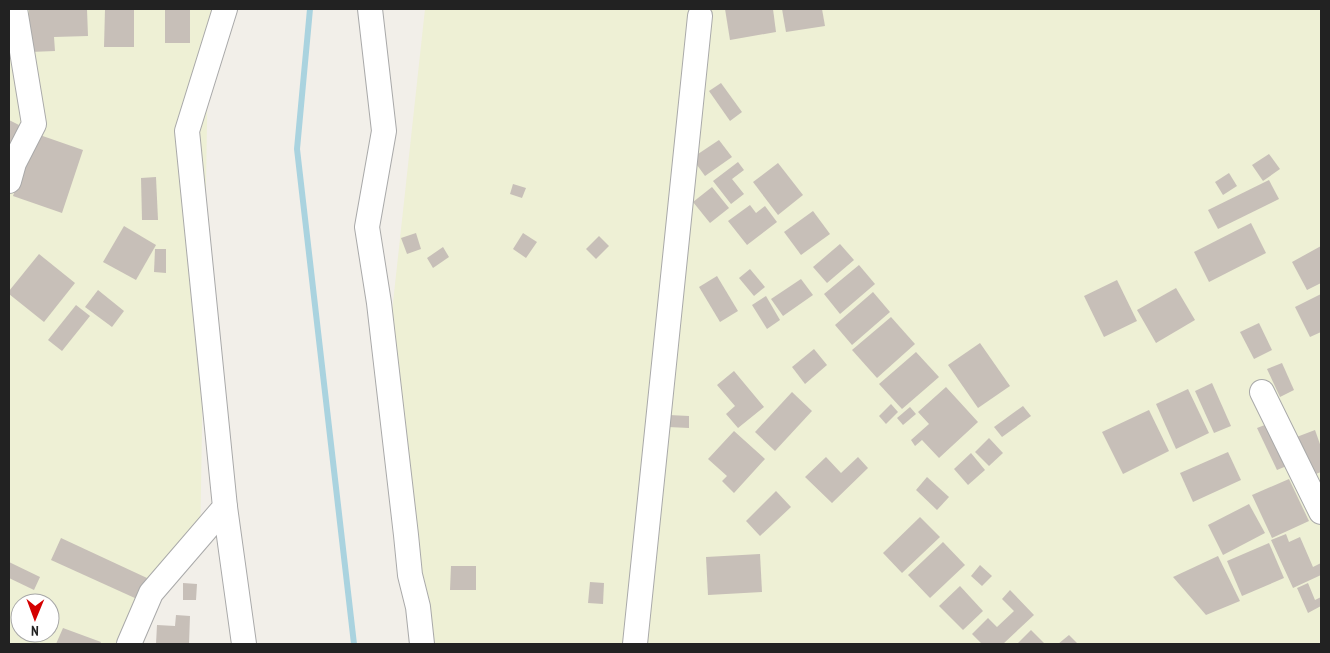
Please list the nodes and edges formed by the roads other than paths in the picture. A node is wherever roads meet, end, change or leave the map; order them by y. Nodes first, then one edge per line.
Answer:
1 (15, 9) edge
2 (225, 9) edge
3 (370, 9) edge
4 (700, 16) dead end
5 (9, 181) edge
6 (1262, 392) dead end
7 (225, 507) junction
8 (1321, 512) edge
9 (129, 644) edge
10 (244, 644) edge
11 (422, 644) edge
12 (634, 644) edge

1 - 5 street
2 - 7 street
3 - 11 street
4 - 12 street
6 - 8 street
7 - 9 street
7 - 10 street

